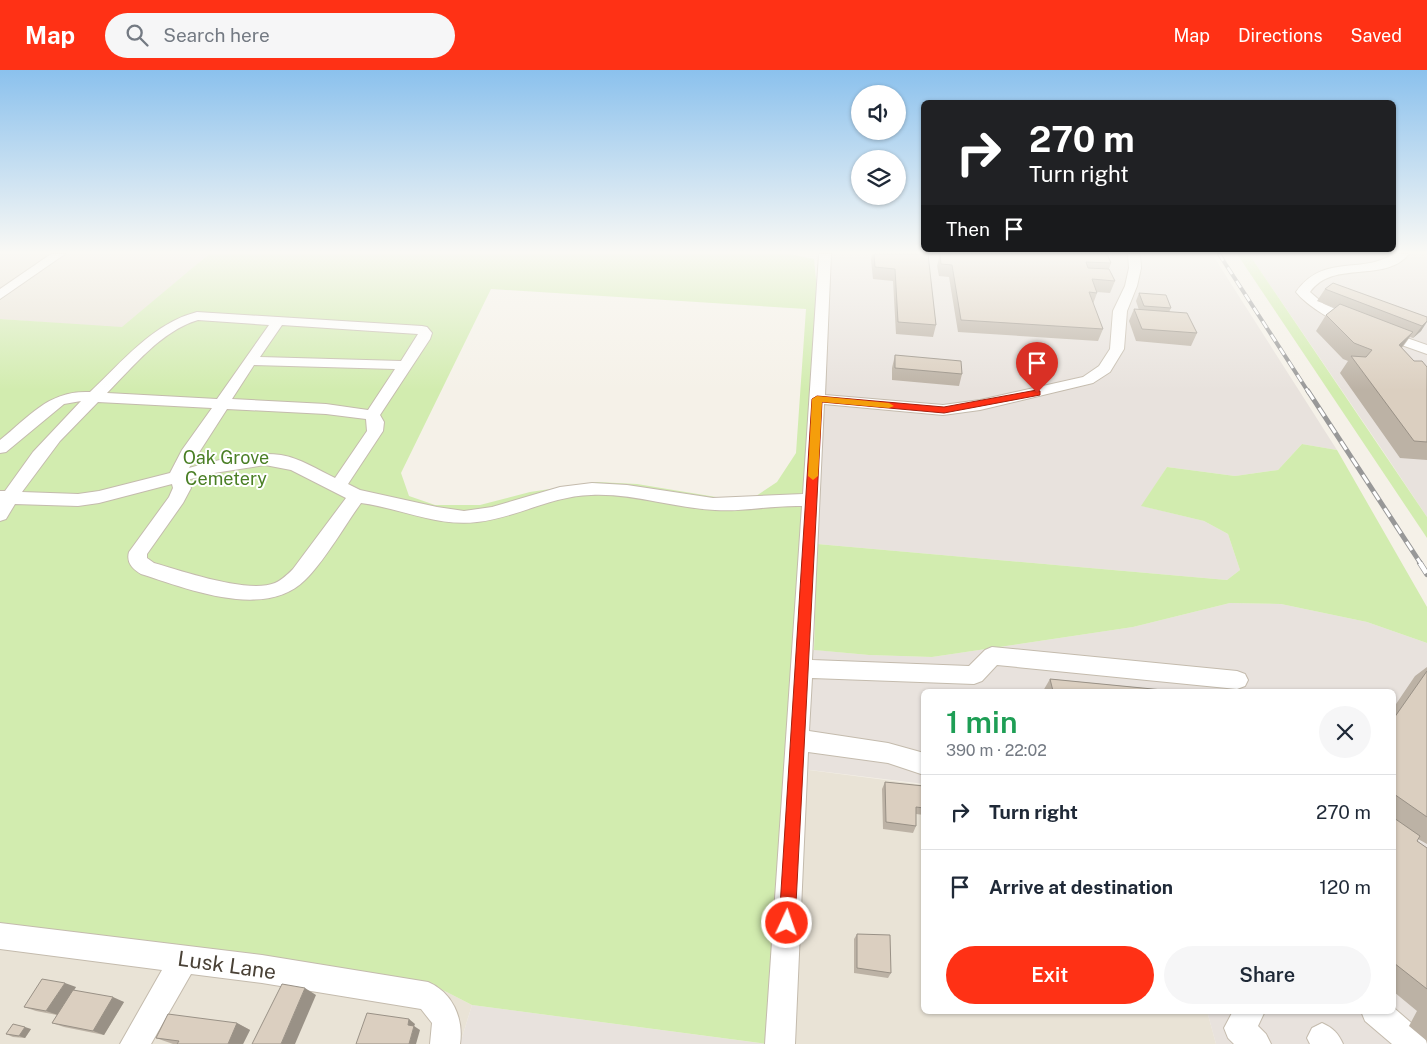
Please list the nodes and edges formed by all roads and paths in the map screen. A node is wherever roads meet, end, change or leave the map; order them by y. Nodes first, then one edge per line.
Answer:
1 (822, 299) edge
2 (1125, 299) edge
3 (1309, 299) edge
4 (278, 321) junction
5 (1427, 350) edge
6 (250, 361) junction
7 (404, 365) junction
8 (96, 395) junction
9 (817, 399) junction
10 (221, 404) junction
11 (372, 415) junction
12 (0, 448) edge
13 (178, 476) junction
14 (338, 487) junction
15 (357, 496) junction
16 (5, 497) edge
17 (812, 501) junction
18 (0, 515) edge
19 (802, 669) junction
20 (1237, 680) dead end
21 (975, 683) edge
22 (798, 740) junction
23 (921, 763) edge
24 (0, 936) edge
25 (184, 959) junction
26 (1249, 1014) edge
27 (1379, 1014) edge
28 (136, 1044) edge
29 (445, 1044) edge
30 (780, 1044) edge
31 (1256, 1044) edge
32 (1414, 1044) edge

1 - 9 street
2 - 9 street
3 - 5 street
4 - 6 street
4 - 7 street
4 - 8 street
6 - 7 street
6 - 10 street
7 - 11 street
8 - 10 street
8 - 12 street
8 - 16 street
9 - 17 street
10 - 11 street
10 - 13 street
11 - 14 street
13 - 14 street
13 - 15 street
13 - 16 street
14 - 15 street
15 - 17 street
16 - 18 street
17 - 19 street
19 - 21 street
19 - 22 street
20 - 21 street
22 - 23 street
22 - 30 street
24 - 25 street, Lusk Lane
25 - 28 street
25 - 29 street, Lusk Lane
26 - 31 street
27 - 32 street

